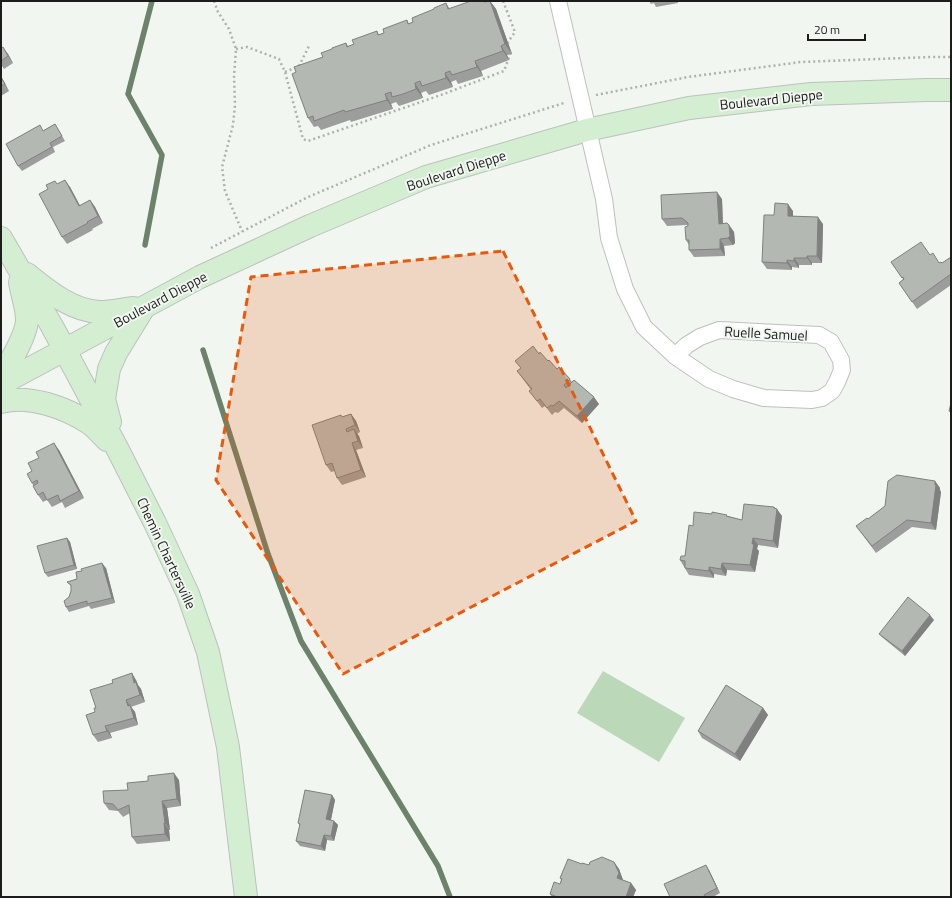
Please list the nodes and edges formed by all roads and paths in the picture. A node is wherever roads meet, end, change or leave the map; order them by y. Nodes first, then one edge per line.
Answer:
1 (214, 1) edge
2 (503, 1) edge
3 (558, 1) edge
4 (310, 44) dead end
5 (236, 49) junction
6 (951, 57) edge
7 (285, 72) junction
8 (951, 90) edge
9 (601, 94) dead end
10 (587, 130) junction
11 (242, 231) dead end
12 (1, 238) edge
13 (17, 266) junction
14 (145, 306) junction
15 (64, 350) junction
16 (675, 356) junction
17 (1, 374) edge
18 (1, 384) edge
19 (1, 402) edge
20 (118, 450) junction
21 (246, 897) edge

1 - 5 path
2 - 7 path
3 - 10 street, Ruelle Samuel
4 - 7 path
5 - 7 path
5 - 11 path
6 - 9 path
8 - 10 main road, Boulevard Dieppe
10 - 14 main road, Boulevard Dieppe
10 - 16 street, Ruelle Samuel
12 - 13 main road, Chemin Chartersville
13 - 14 main road
13 - 15 main road, Chemin Chartersville
13 - 17 main road
14 - 15 main road, Boulevard Dieppe
14 - 20 main road
15 - 18 main road, Boulevard Dieppe
15 - 20 main road, Chemin Chartersville
16 - 16 street, Ruelle Samuel
19 - 20 main road
20 - 21 main road, Chemin Chartersville

